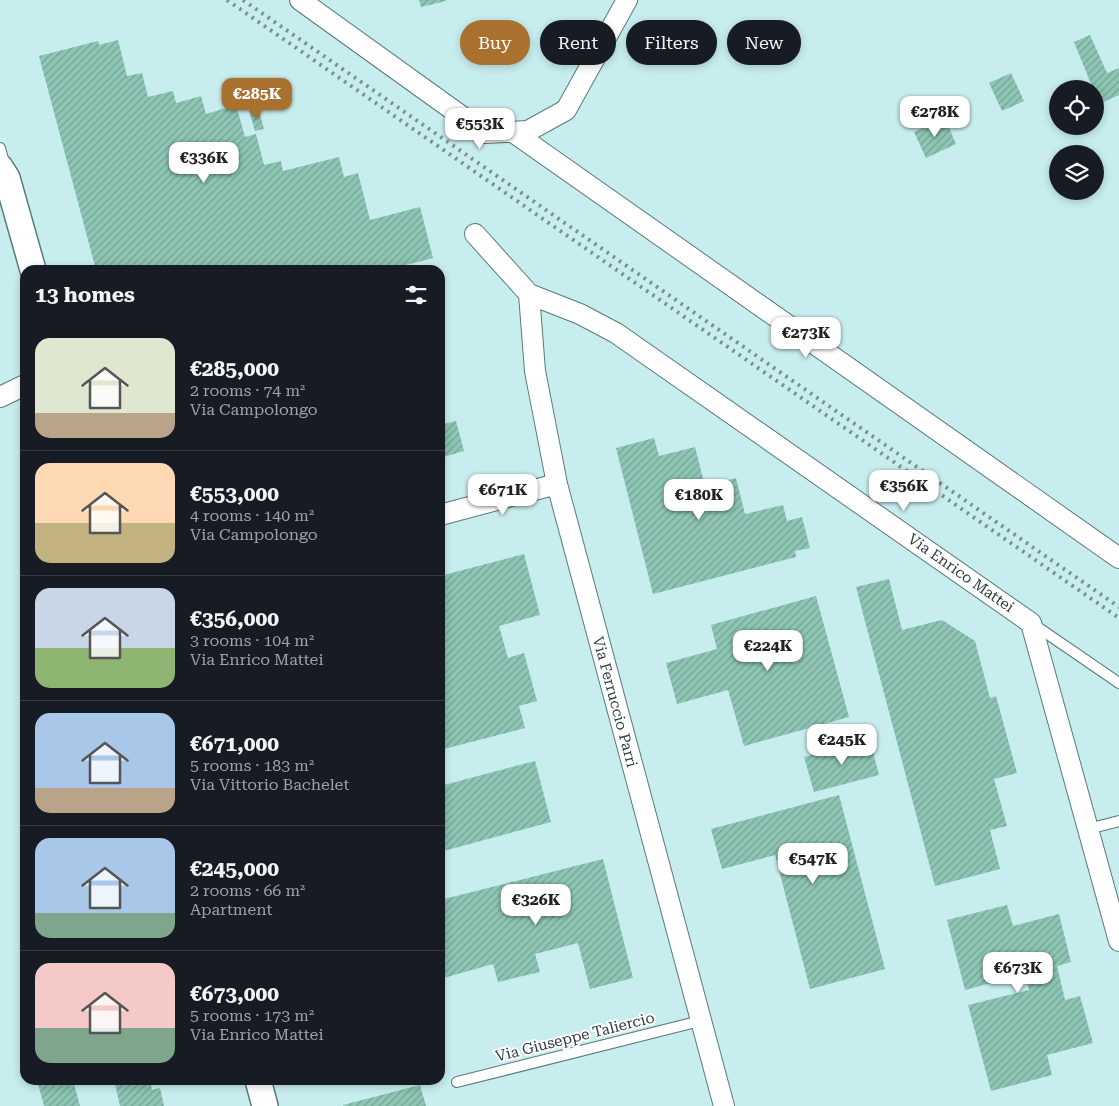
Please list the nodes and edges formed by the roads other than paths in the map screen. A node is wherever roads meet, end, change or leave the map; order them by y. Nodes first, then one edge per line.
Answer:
1 (300, 0) edge
2 (627, 0) edge
3 (514, 132) junction
4 (0, 148) edge
5 (4, 173) edge
6 (475, 234) dead end
7 (32, 265) edge
8 (529, 294) junction
9 (20, 387) edge
10 (0, 397) edge
11 (557, 484) junction
12 (445, 514) edge
13 (1119, 558) edge
14 (1031, 623) junction
15 (1119, 683) edge
16 (1119, 821) edge
17 (1088, 829) junction
18 (1119, 941) edge
19 (700, 1021) junction
20 (457, 1082) dead end
21 (259, 1085) edge
22 (265, 1106) edge
23 (724, 1106) edge

1 - 3 street
2 - 3 street
3 - 13 street
4 - 5 lane
5 - 7 street
6 - 8 street, Via Enrico Mattei
8 - 11 street, Via Ferruccio Parri
8 - 14 street, Via Enrico Mattei
9 - 10 street
11 - 12 street
11 - 19 street, Via Ferruccio Parri
14 - 15 lane
14 - 17 street
16 - 17 lane
17 - 18 street
19 - 20 lane, Via Giuseppe Taliercio
19 - 23 street, Via Ferruccio Parri
21 - 22 street

